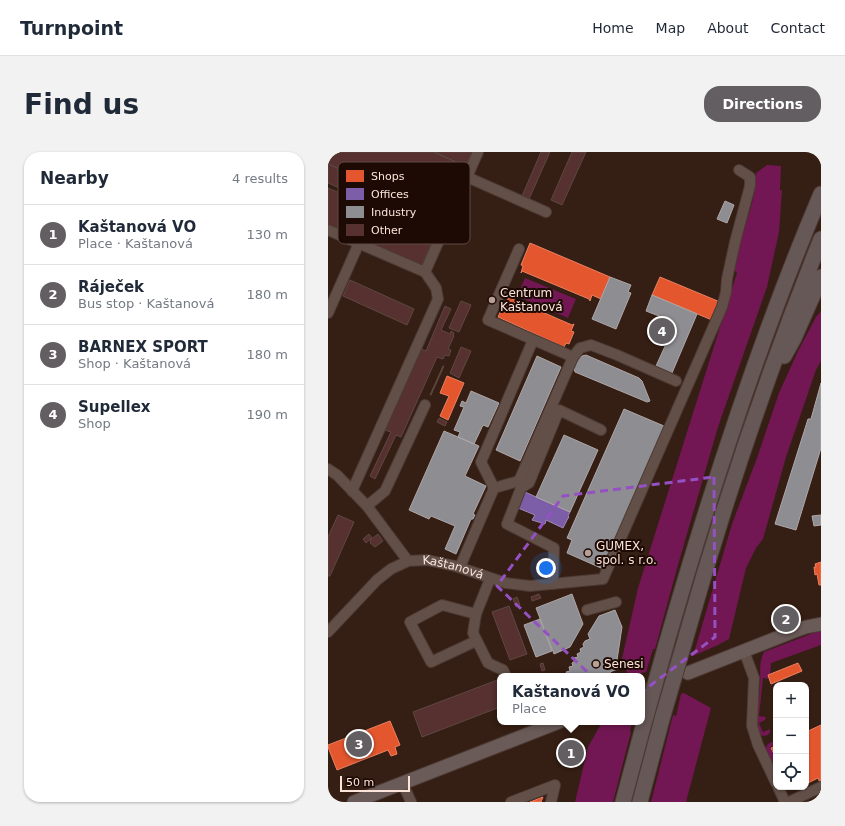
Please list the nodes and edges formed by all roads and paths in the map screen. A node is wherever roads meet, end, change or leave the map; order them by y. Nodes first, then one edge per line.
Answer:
1 (478, 152) edge
2 (470, 170) edge
3 (739, 170) dead end
4 (470, 178) edge
5 (819, 199) edge
6 (546, 212) dead end
7 (328, 230) edge
8 (338, 234) edge
9 (821, 239) edge
10 (359, 244) edge
11 (361, 244) edge
12 (437, 244) edge
13 (519, 249) dead end
14 (425, 272) junction
15 (821, 277) edge
16 (821, 302) edge
17 (328, 313) edge
18 (794, 338) junction
19 (533, 340) junction
20 (573, 357) junction
21 (676, 381) dead end
22 (762, 395) junction
23 (425, 404) dead end
24 (601, 430) dead end
25 (328, 469) edge
26 (494, 488) junction
27 (352, 491) junction
28 (367, 506) junction
29 (408, 561) junction
30 (460, 567) junction
31 (490, 579) junction
32 (553, 584) junction
33 (616, 602) dead end
34 (587, 610) dead end
35 (476, 614) junction
36 (821, 617) edge
37 (821, 624) edge
38 (806, 627) junction
39 (328, 632) edge
40 (476, 641) junction
41 (744, 651) junction
42 (504, 673) edge
43 (688, 673) tunnel mouth
44 (645, 721) edge
45 (551, 725) edge
46 (644, 725) edge
47 (773, 777) edge
48 (402, 782) junction
49 (821, 787) edge
50 (779, 790) edge
51 (354, 802) edge
52 (410, 802) edge
53 (511, 802) edge
54 (551, 802) edge
55 (623, 802) edge
56 (640, 802) edge
57 (785, 802) edge
58 (789, 802) edge

1 - 2 street
3 - 32 street, Kaštanová
4 - 6 street
5 - 44 highway, bridge
7 - 8 street
9 - 22 highway
10 - 17 street
11 - 14 street
12 - 14 street
13 - 19 street
14 - 27 street
15 - 18 highway
16 - 18 highway
18 - 22 highway
19 - 20 street
19 - 26 street
20 - 21 street
20 - 26 street
22 - 56 highway, bridge
23 - 28 street
24 - 32 street
25 - 27 street
26 - 30 street
27 - 28 street
28 - 29 street
29 - 30 street, Kaštanová
29 - 39 street, Kaštanová
30 - 31 street, Kaštanová
31 - 32 street, Kaštanová
31 - 35 street
33 - 34 street
35 - 40 street
35 - 40 street
36 - 38 main road
37 - 38 main road
38 - 41 main road
40 - 42 street
41 - 43 main road
41 - 47 street
45 - 48 main road
46 - 55 highway, bridge
48 - 51 main road
48 - 52 street
49 - 58 street
50 - 57 street
53 - 54 street

